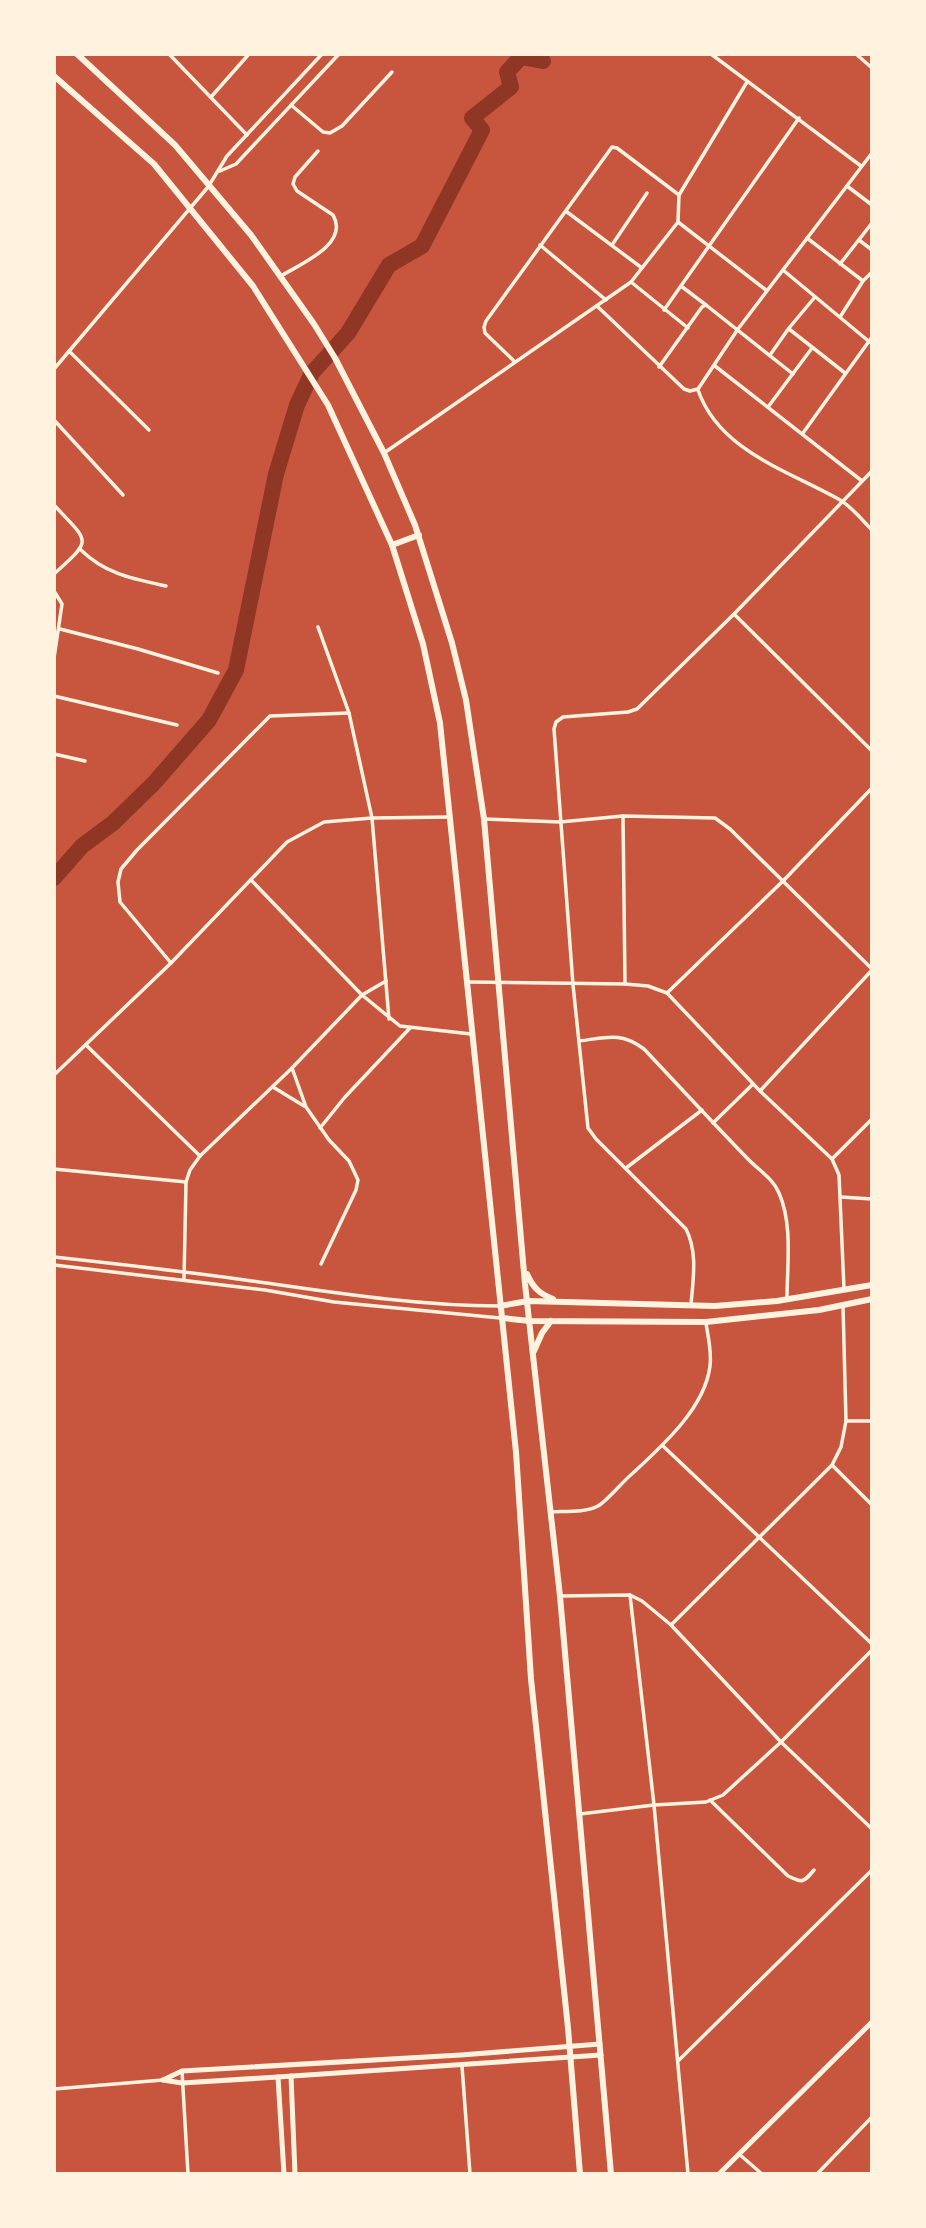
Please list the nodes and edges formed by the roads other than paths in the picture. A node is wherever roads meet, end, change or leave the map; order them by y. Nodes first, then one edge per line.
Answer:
1 (77, 54) edge
2 (169, 54) edge
3 (249, 54) edge
4 (322, 54) edge
5 (338, 54) edge
6 (711, 54) edge
7 (856, 54) edge
8 (872, 68) edge
9 (392, 72) dead end
10 (54, 76) edge
11 (747, 82) junction
12 (211, 97) junction
13 (291, 105) junction
14 (799, 118) junction
15 (247, 135) junction
16 (318, 151) dead end
17 (872, 153) edge
18 (861, 166) junction
19 (218, 172) junction
20 (847, 186) junction
21 (208, 187) junction
22 (647, 192) dead end
23 (679, 195) junction
24 (872, 205) edge
25 (189, 209) junction
26 (567, 212) junction
27 (678, 222) junction
28 (872, 223) edge
29 (807, 238) junction
30 (859, 240) junction
31 (612, 244) junction
32 (540, 245) junction
33 (709, 246) junction
34 (872, 250) edge
35 (840, 264) junction
36 (642, 268) junction
37 (783, 271) junction
38 (872, 272) edge
39 (281, 276) junction
40 (863, 281) junction
41 (631, 282) junction
42 (681, 286) junction
43 (766, 290) junction
44 (815, 297) junction
45 (606, 300) junction
46 (706, 305) junction
47 (597, 306) junction
48 (664, 310) junction
49 (839, 317) junction
50 (688, 328) junction
51 (789, 328) junction
52 (738, 329) junction
53 (871, 341) edge
54 (812, 348) junction
55 (69, 351) junction
56 (770, 355) junction
57 (515, 362) junction
58 (714, 366) junction
59 (659, 367) junction
60 (54, 369) edge
61 (845, 373) junction
62 (793, 374) junction
63 (698, 389) junction
64 (768, 407) junction
65 (54, 420) edge
66 (149, 430) dead end
67 (803, 433) junction
68 (384, 453) junction
69 (872, 471) edge
70 (862, 481) junction
71 (123, 495) dead end
72 (842, 501) junction
73 (54, 505) edge
74 (872, 530) edge
75 (419, 535) junction
76 (392, 545) junction
77 (80, 550) junction
78 (54, 574) edge
79 (166, 586) dead end
80 (54, 590) edge
81 (734, 614) junction
82 (318, 627) dead end
83 (60, 629) junction
84 (54, 658) edge
85 (218, 673) dead end
86 (54, 696) edge
87 (349, 713) junction
88 (177, 725) dead end
89 (872, 751) edge
90 (54, 754) edge
91 (85, 761) dead end
92 (872, 788) edge
93 (623, 816) junction
94 (450, 817) junction
95 (372, 818) junction
96 (485, 819) junction
97 (560, 822) junction
98 (251, 880) junction
99 (784, 880) junction
100 (171, 963) junction
101 (872, 969) edge
102 (386, 981) junction
103 (467, 982) junction
104 (499, 983) junction
105 (625, 984) junction
106 (573, 985) junction
107 (667, 993) junction
108 (362, 995) junction
109 (389, 1019) junction
110 (410, 1028) junction
111 (472, 1034) junction
112 (579, 1041) junction
113 (86, 1045) junction
114 (292, 1069) junction
115 (54, 1075) edge
116 (753, 1084) junction
117 (273, 1087) junction
118 (760, 1091) junction
119 (306, 1107) junction
120 (702, 1111) junction
121 (872, 1119) edge
122 (713, 1123) junction
123 (320, 1128) junction
124 (200, 1156) junction
125 (832, 1160) junction
126 (626, 1168) junction
127 (54, 1169) edge
128 (186, 1182) junction
129 (841, 1197) junction
130 (872, 1199) edge
131 (54, 1256) edge
132 (321, 1264) dead end
133 (54, 1265) edge
134 (525, 1266) junction
135 (184, 1271) junction
136 (184, 1280) junction
137 (872, 1285) edge
138 (844, 1291) junction
139 (787, 1299) junction
140 (872, 1299) edge
141 (528, 1301) junction
142 (558, 1302) junction
143 (500, 1306) junction
144 (691, 1306) junction
145 (843, 1306) junction
146 (502, 1318) junction
147 (530, 1321) junction
148 (551, 1321) junction
149 (706, 1322) junction
150 (534, 1353) junction
151 (872, 1421) edge
152 (846, 1422) junction
153 (663, 1446) junction
154 (832, 1465) junction
155 (872, 1504) edge
156 (550, 1512) junction
157 (759, 1538) junction
158 (560, 1595) junction
159 (630, 1595) junction
160 (671, 1625) junction
161 (872, 1644) edge
162 (872, 1650) edge
163 (781, 1742) junction
164 (710, 1800) junction
165 (654, 1805) junction
166 (580, 1814) junction
167 (872, 1829) edge
168 (814, 1870) dead end
169 (872, 1870) edge
170 (872, 2022) edge
171 (600, 2043) junction
172 (569, 2047) junction
173 (601, 2055) junction
174 (570, 2058) junction
175 (679, 2060) junction
176 (461, 2066) junction
177 (182, 2071) junction
178 (291, 2076) junction
179 (278, 2077) junction
180 (163, 2080) junction
181 (183, 2083) junction
182 (54, 2089) edge
183 (872, 2118) edge
184 (739, 2154) junction
185 (188, 2174) edge
186 (284, 2174) edge
187 (296, 2174) edge
188 (470, 2174) edge
189 (580, 2174) edge
190 (611, 2174) edge
191 (688, 2174) edge
192 (719, 2174) edge
193 (762, 2174) edge
194 (817, 2174) edge

1 - 21 main road
2 - 12 street
3 - 12 street
4 - 15 street
5 - 13 street
6 - 11 street
7 - 8 street
9 - 13 street
10 - 25 main road
11 - 14 street
11 - 23 street
12 - 15 street
13 - 19 street
14 - 18 street
14 - 33 street
15 - 19 street
16 - 39 street
17 - 18 street
18 - 20 street
19 - 21 street
20 - 24 street
20 - 29 street
21 - 25 street
21 - 39 main road
22 - 31 street
23 - 26 street
23 - 27 street
25 - 55 street
25 - 76 main road
26 - 31 street
26 - 32 street
27 - 33 street
27 - 36 street
28 - 30 street
29 - 35 street
29 - 37 street
30 - 34 street
30 - 35 street
31 - 36 street
32 - 45 street
32 - 57 street
33 - 42 street
33 - 43 street
35 - 40 street
36 - 41 street
37 - 43 street
37 - 44 street
38 - 40 street
39 - 68 main road
40 - 49 street
41 - 45 street
41 - 48 street
42 - 46 street
42 - 48 street
43 - 52 street
44 - 49 street
44 - 51 street
45 - 47 street
46 - 50 street
46 - 52 street
47 - 57 street
47 - 59 street
48 - 50 street
49 - 53 street
50 - 59 street
51 - 54 street
51 - 56 street
52 - 56 street
52 - 58 street
53 - 61 street
54 - 61 street
54 - 62 street
55 - 60 street
55 - 66 street
56 - 62 street
57 - 68 street
58 - 63 street
58 - 64 street
59 - 63 street
61 - 67 street
62 - 64 street
63 - 72 street
64 - 67 street
65 - 71 street
67 - 70 street
68 - 75 main road
69 - 70 street
70 - 72 street
72 - 74 street
72 - 81 street
73 - 77 street
75 - 76 main road
75 - 96 main road
76 - 94 main road
77 - 78 street
77 - 79 street
80 - 83 street
81 - 89 street
81 - 97 street
82 - 87 street
83 - 84 street
83 - 85 street
86 - 88 street
87 - 95 street
87 - 100 street
90 - 91 street
92 - 99 street
93 - 97 street
93 - 99 street
93 - 105 street
94 - 95 street
94 - 103 main road
95 - 98 street
95 - 102 street
96 - 97 street
96 - 104 main road
97 - 106 street
98 - 100 street
98 - 108 street
99 - 101 street
99 - 107 street
100 - 113 street
101 - 118 street
102 - 108 street
102 - 109 street
103 - 104 street
103 - 111 main road
104 - 106 street
104 - 134 main road
105 - 106 street
105 - 107 street
106 - 112 street
107 - 116 street
108 - 109 street
108 - 114 street
109 - 110 street
110 - 111 street
110 - 123 street
111 - 143 main road
112 - 120 street
112 - 126 street
113 - 115 street
113 - 124 street
114 - 117 street
114 - 119 street
116 - 118 street
116 - 122 street
117 - 119 street
117 - 124 street
118 - 125 street
119 - 123 street
120 - 122 street
120 - 126 street
121 - 125 street
122 - 139 street
123 - 132 street
124 - 128 street
125 - 129 street
126 - 144 street
127 - 128 street
128 - 135 street
129 - 130 street
129 - 138 street
131 - 135 street
133 - 136 street
134 - 141 main road
134 - 142 main road
135 - 136 street
135 - 143 street
136 - 146 street
137 - 138 main road
138 - 139 main road
139 - 144 main road
140 - 145 main road
141 - 142 main road
141 - 143 main road
141 - 147 main road
142 - 144 main road
143 - 146 main road
145 - 149 main road
145 - 152 street
146 - 147 main road
146 - 172 main road
147 - 148 main road
147 - 150 main road
148 - 149 main road
148 - 150 main road
149 - 153 street
150 - 156 main road
151 - 152 street
152 - 154 street
153 - 156 street
153 - 157 street
154 - 155 street
154 - 157 street
156 - 158 main road
157 - 160 street
157 - 161 street
158 - 159 street
158 - 166 main road
159 - 160 street
159 - 165 street
160 - 163 street
162 - 163 street
163 - 164 street
163 - 167 street
164 - 165 street
164 - 168 street
165 - 166 street
165 - 175 street
166 - 171 main road
169 - 175 street
170 - 184 street
171 - 172 street
171 - 173 main road
172 - 174 main road
172 - 177 street
173 - 174 street
173 - 190 main road
174 - 176 street
174 - 189 main road
175 - 191 street
176 - 178 street
176 - 188 street
177 - 180 street
177 - 181 street
178 - 179 street
178 - 187 street
179 - 181 street
179 - 186 street
180 - 181 street
180 - 182 street
181 - 185 street
183 - 194 street
184 - 192 street
184 - 193 street

